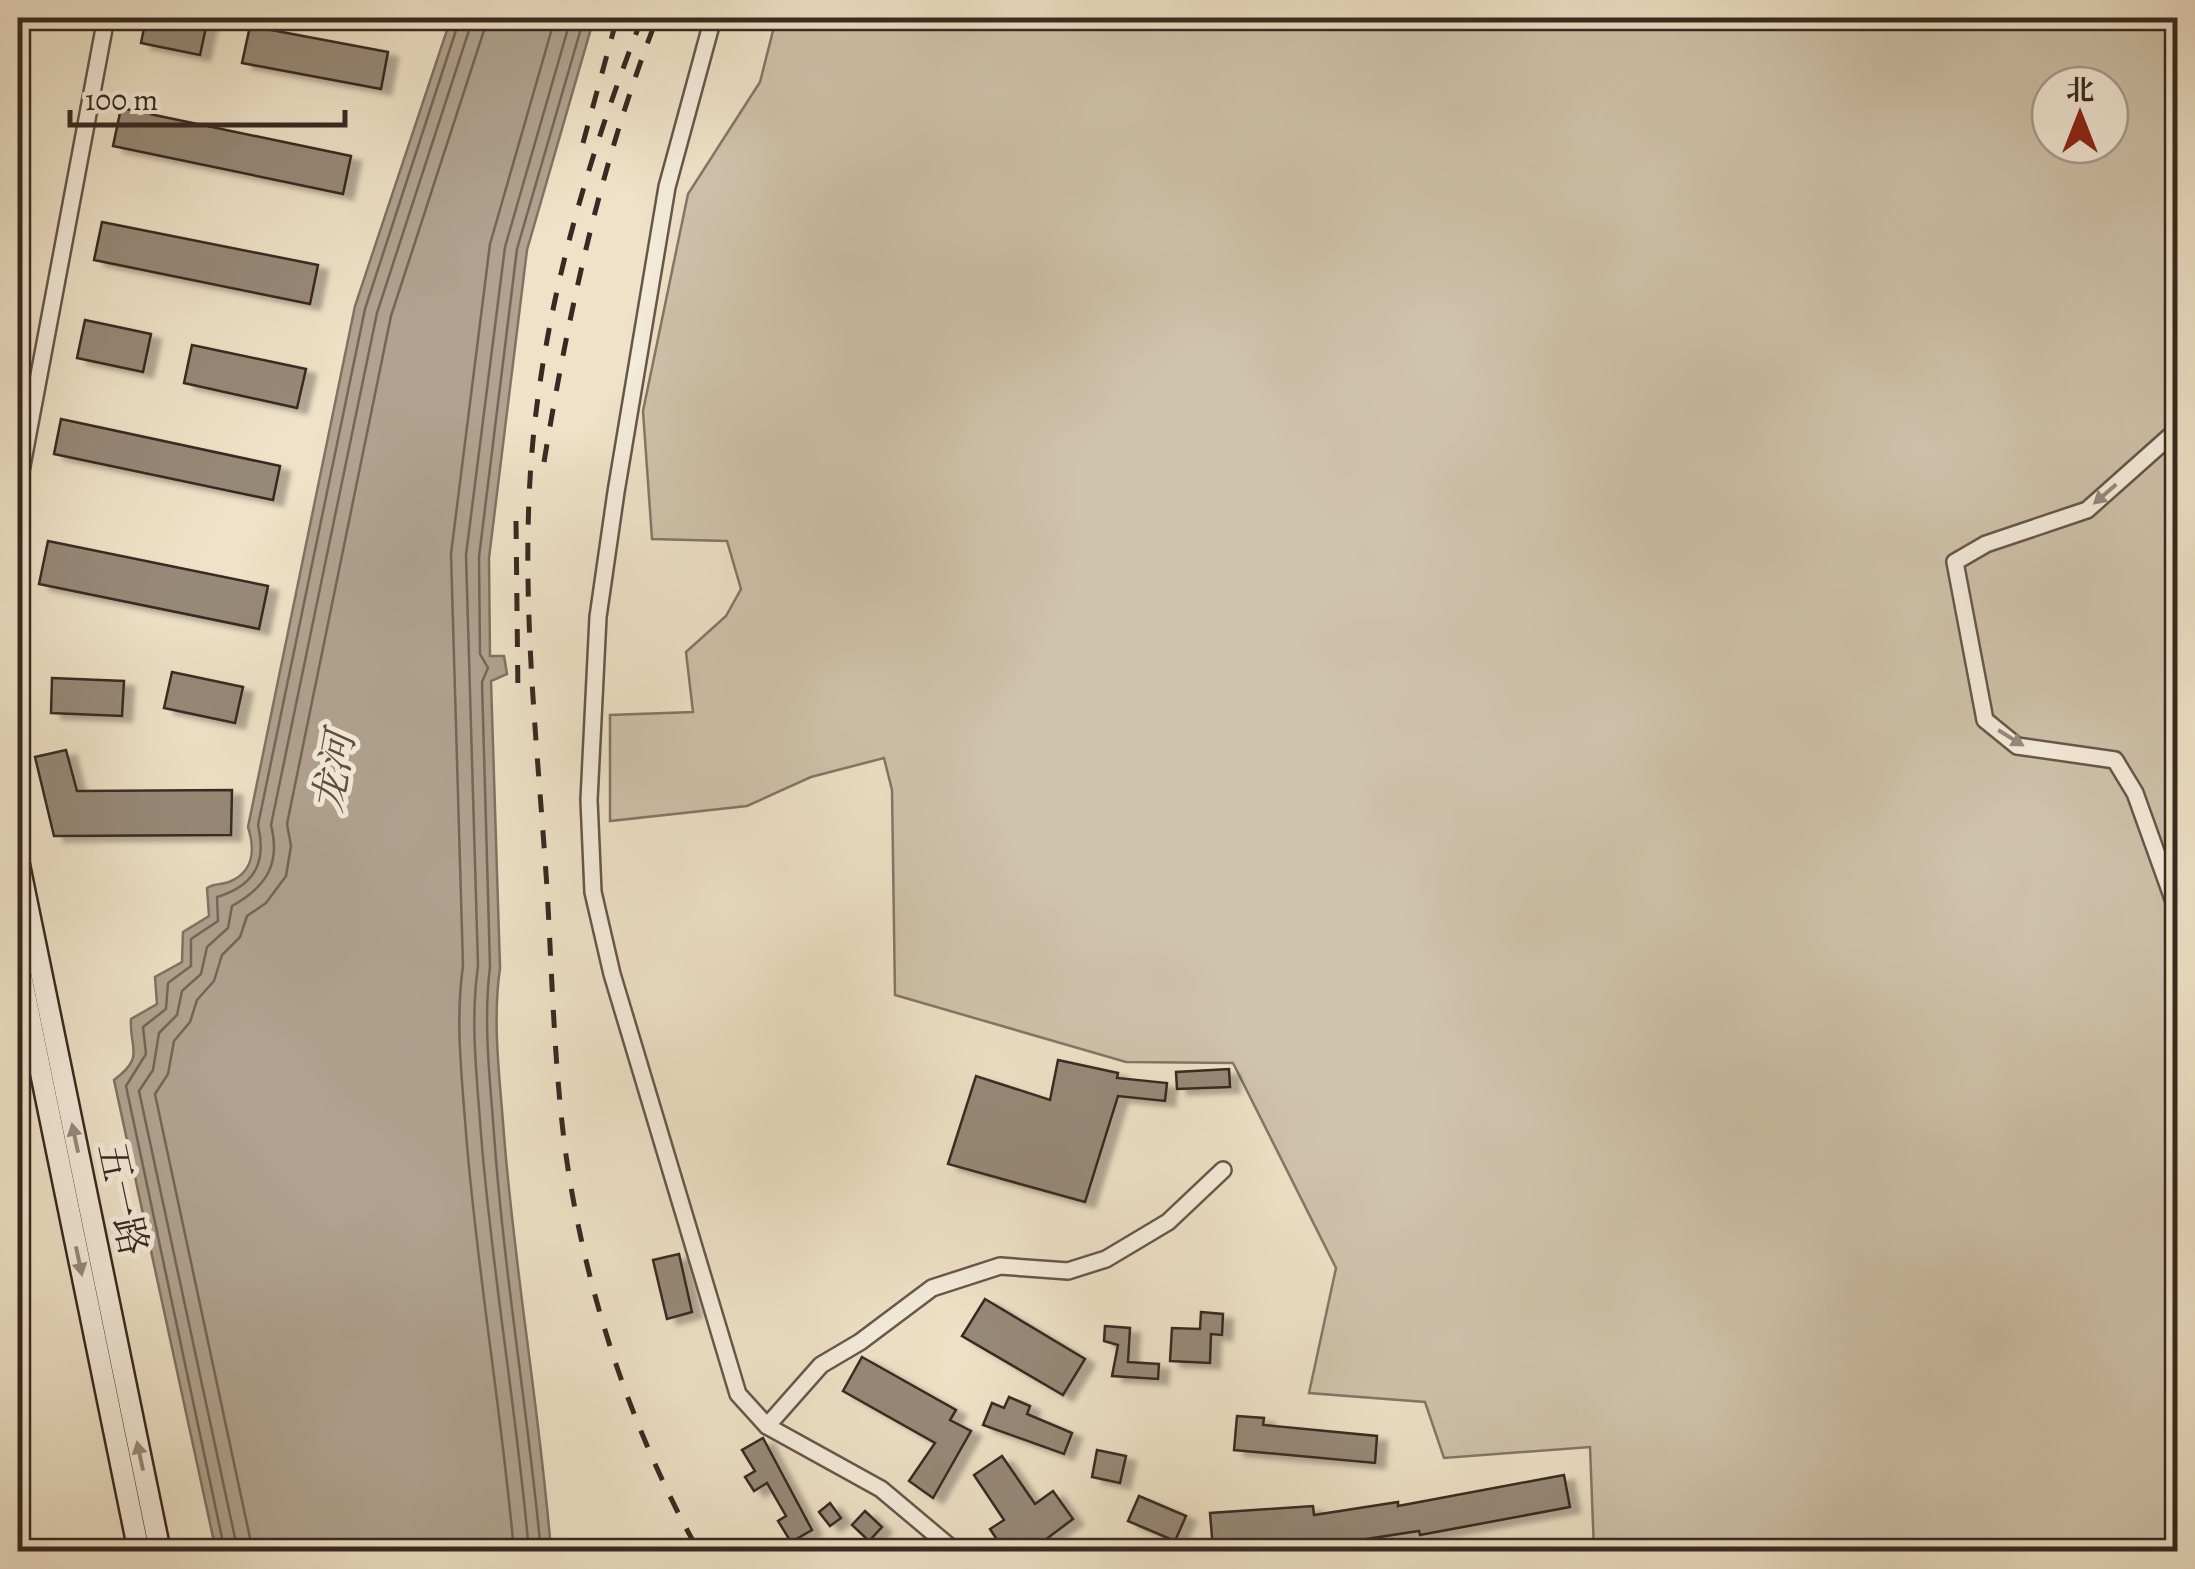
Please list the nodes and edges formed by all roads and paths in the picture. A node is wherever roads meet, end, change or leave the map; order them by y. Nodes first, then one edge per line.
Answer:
1 (106, 18) edge
2 (712, 18) edge
3 (2178, 429) edge
4 (18, 487) edge
5 (18, 860) edge
6 (2178, 913) edge
7 (18, 960) edge
8 (1223, 1170) dead end
9 (766, 1426) junction
10 (139, 1552) edge
11 (160, 1552) edge
12 (956, 1552) edge

1 - 4 street
2 - 9 street
3 -> 6 street
11 -> 5 main road, 五一路
7 -> 10 main road, 五一路
8 - 9 street
9 - 12 street

